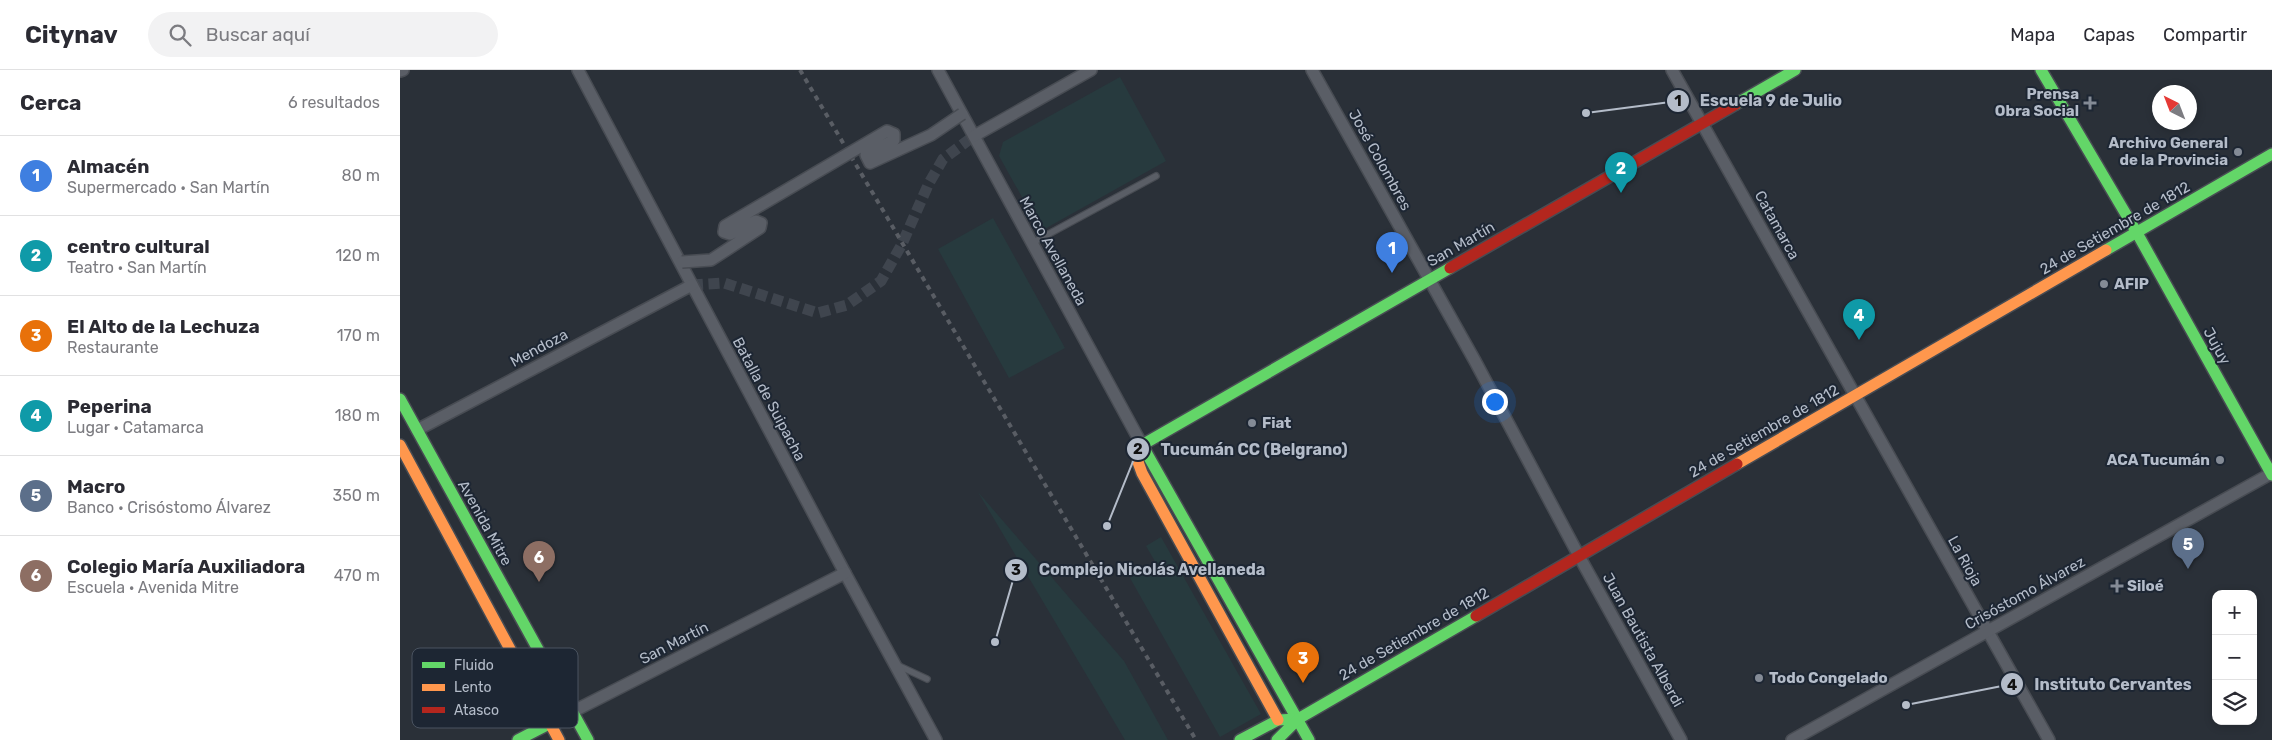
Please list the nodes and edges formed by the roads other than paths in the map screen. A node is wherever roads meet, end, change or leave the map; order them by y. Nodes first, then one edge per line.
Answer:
1 (578, 70) edge
2 (938, 70) edge
3 (1091, 70) edge
4 (1312, 70) edge
5 (1672, 70) edge
6 (1795, 70) edge
7 (2041, 70) edge
8 (962, 114) junction
9 (1703, 123) junction
10 (974, 136) junction
11 (2272, 154) edge
12 (1156, 176) dead end
13 (2136, 232) junction
14 (1032, 242) junction
15 (682, 262) junction
16 (1429, 279) junction
17 (692, 285) junction
18 (1855, 396) junction
19 (400, 399) edge
20 (417, 430) junction
21 (400, 439) edge
22 (400, 445) edge
23 (1142, 445) junction
24 (2272, 474) edge
25 (1579, 556) junction
26 (844, 573) junction
27 (1987, 632) junction
28 (510, 648) edge
29 (537, 648) edge
30 (894, 663) junction
31 (926, 679) dead end
32 (578, 709) edge
33 (1298, 719) junction
34 (1278, 720) junction
35 (578, 722) edge
36 (541, 728) edge
37 (553, 728) edge
38 (518, 740) edge
39 (559, 740) edge
40 (588, 740) edge
41 (936, 740) edge
42 (1240, 740) edge
43 (1277, 740) edge
44 (1310, 740) edge
45 (1681, 740) edge
46 (1792, 740) edge
47 (2049, 740) edge

1 - 15 street, Batalla de Suipacha
2 - 8 street, Marco Avellaneda
3 - 10 street
4 - 16 street, José Colombres
5 - 9 street, Catamarca
6 - 9 main road, San Martín
7 - 13 main road, Jujuy
8 - 10 street, Marco Avellaneda
8 - 15 street, bridge
9 - 16 main road, San Martín
9 - 18 street, Catamarca
10 - 14 street, Marco Avellaneda
11 - 13 main road, 24 de Setiembre de 1812
12 - 14 lane
13 - 18 main road, 24 de Setiembre de 1812
13 - 24 main road, Jujuy
14 - 23 street, Marco Avellaneda
15 - 17 street, Batalla de Suipacha
16 - 23 main road, San Martín
16 - 25 street, José Colombres
17 - 20 street, Mendoza
17 - 26 street, Batalla de Suipacha
18 - 25 main road, 24 de Setiembre de 1812
18 - 27 street, La Rioja
19 - 20 main road, Avenida Mitre
20 - 21 main road, Mendoza
20 - 29 main road, Avenida Mitre
22 - 28 main road
23 - 33 main road, Marco Avellaneda
23 - 34 main road
24 - 27 street, Crisóstomo Álvarez
25 - 33 main road, 24 de Setiembre de 1812
25 - 45 street, Juan Bautista Alberdi
26 - 30 street, Batalla de Suipacha
26 - 32 street, San Martín
27 - 46 street, Crisóstomo Álvarez
27 - 47 street, La Rioja
30 - 31 lane
30 - 41 street, Batalla de Suipacha
33 - 34 main road
33 - 43 main road, 24 de Setiembre de 1812
33 - 44 main road, Marco Avellaneda
34 - 42 main road
35 - 40 main road, Avenida Mitre
36 - 38 main road, San Martín
37 - 39 main road

